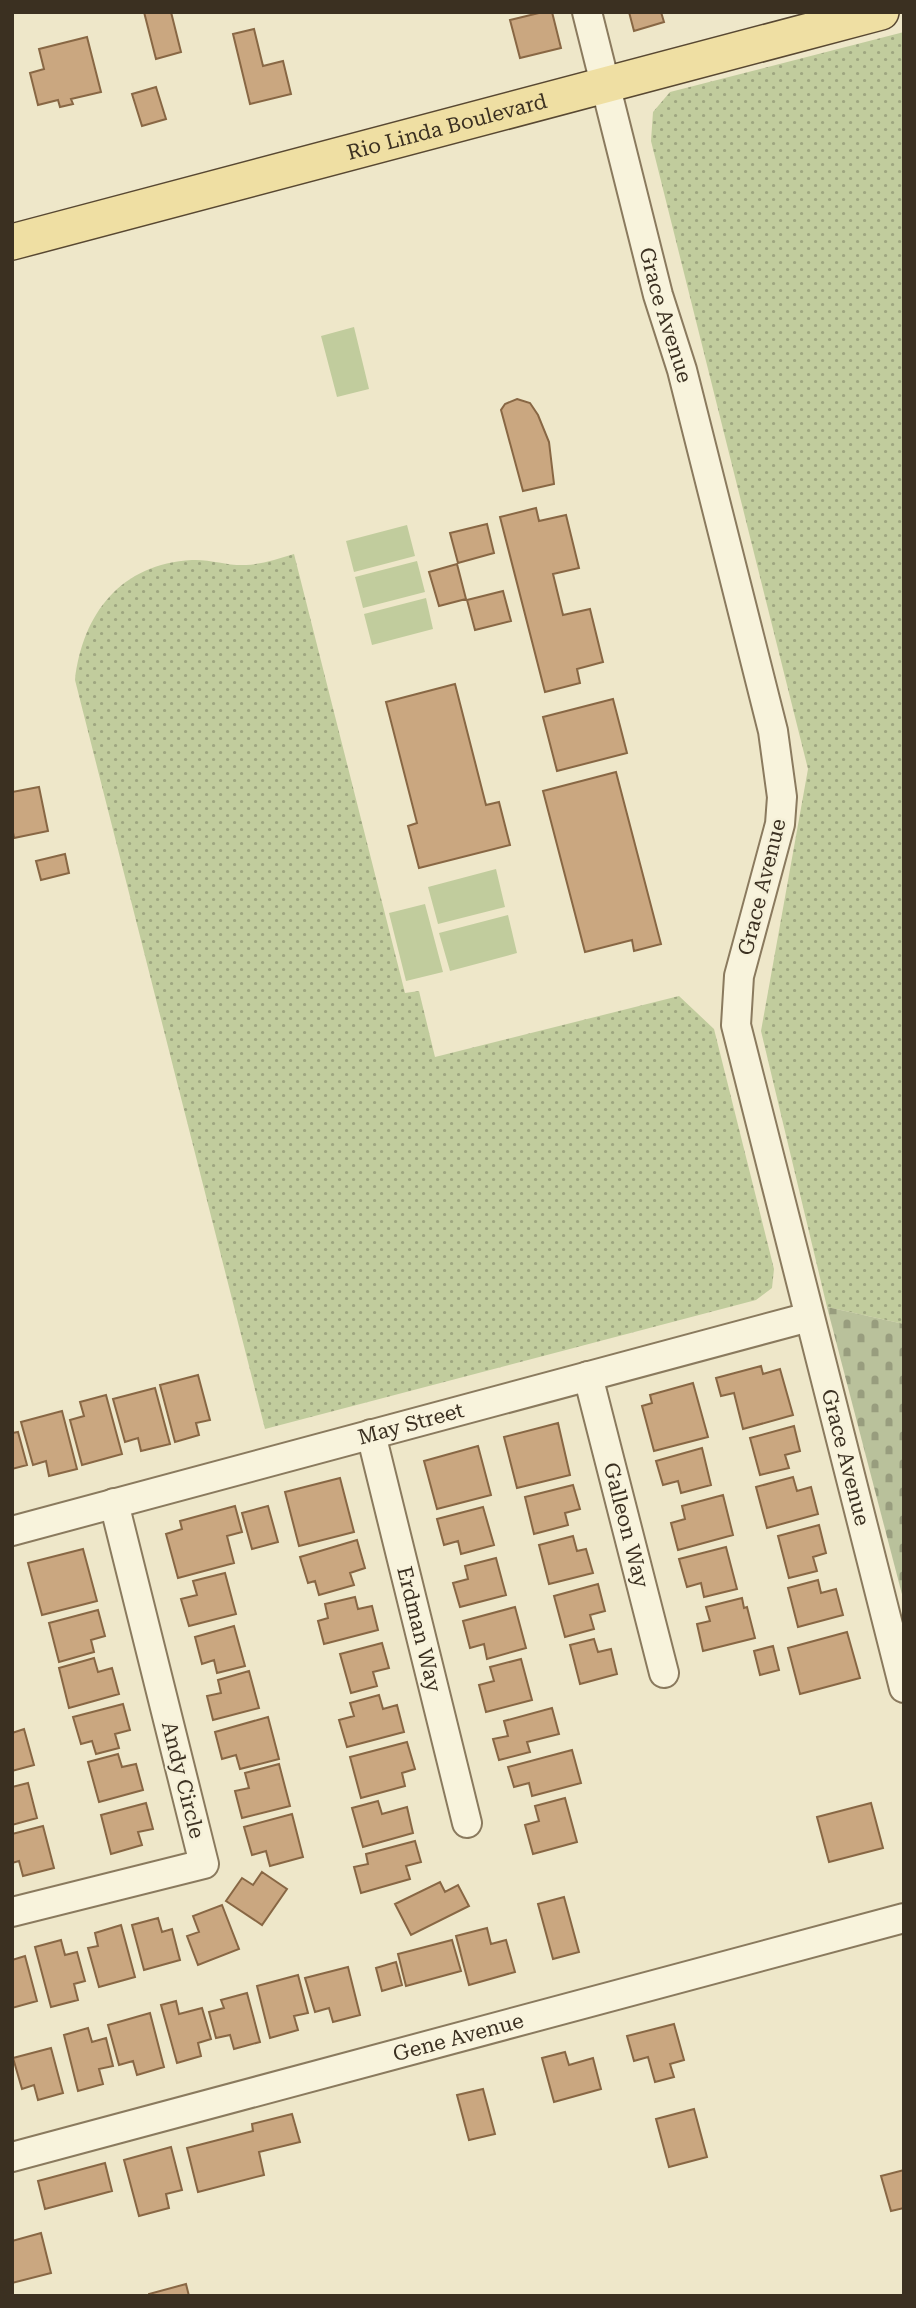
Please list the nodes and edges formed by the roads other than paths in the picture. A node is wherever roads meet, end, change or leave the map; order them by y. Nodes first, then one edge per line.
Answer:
1 (587, 12) edge
2 (881, 12) edge
3 (606, 86) junction
4 (12, 242) edge
5 (809, 1317) junction
6 (589, 1376) junction
7 (371, 1434) junction
8 (114, 1503) junction
9 (12, 1531) edge
10 (664, 1673) dead end
11 (904, 1688) edge
12 (467, 1823) dead end
13 (12, 1912) edge
14 (904, 1918) edge
15 (12, 2157) edge

1 - 3 street, Grace Avenue
2 - 3 main road, Rio Linda Boulevard
3 - 4 main road, Rio Linda Boulevard
3 - 5 street, Grace Avenue
5 - 6 street, May Street
5 - 11 street, Grace Avenue
6 - 7 street, May Street
6 - 10 street, Galleon Way
7 - 8 street, May Street
7 - 12 street, Erdman Way
8 - 9 street, May Street
8 - 13 street, Andy Circle
14 - 15 street, Gene Avenue

